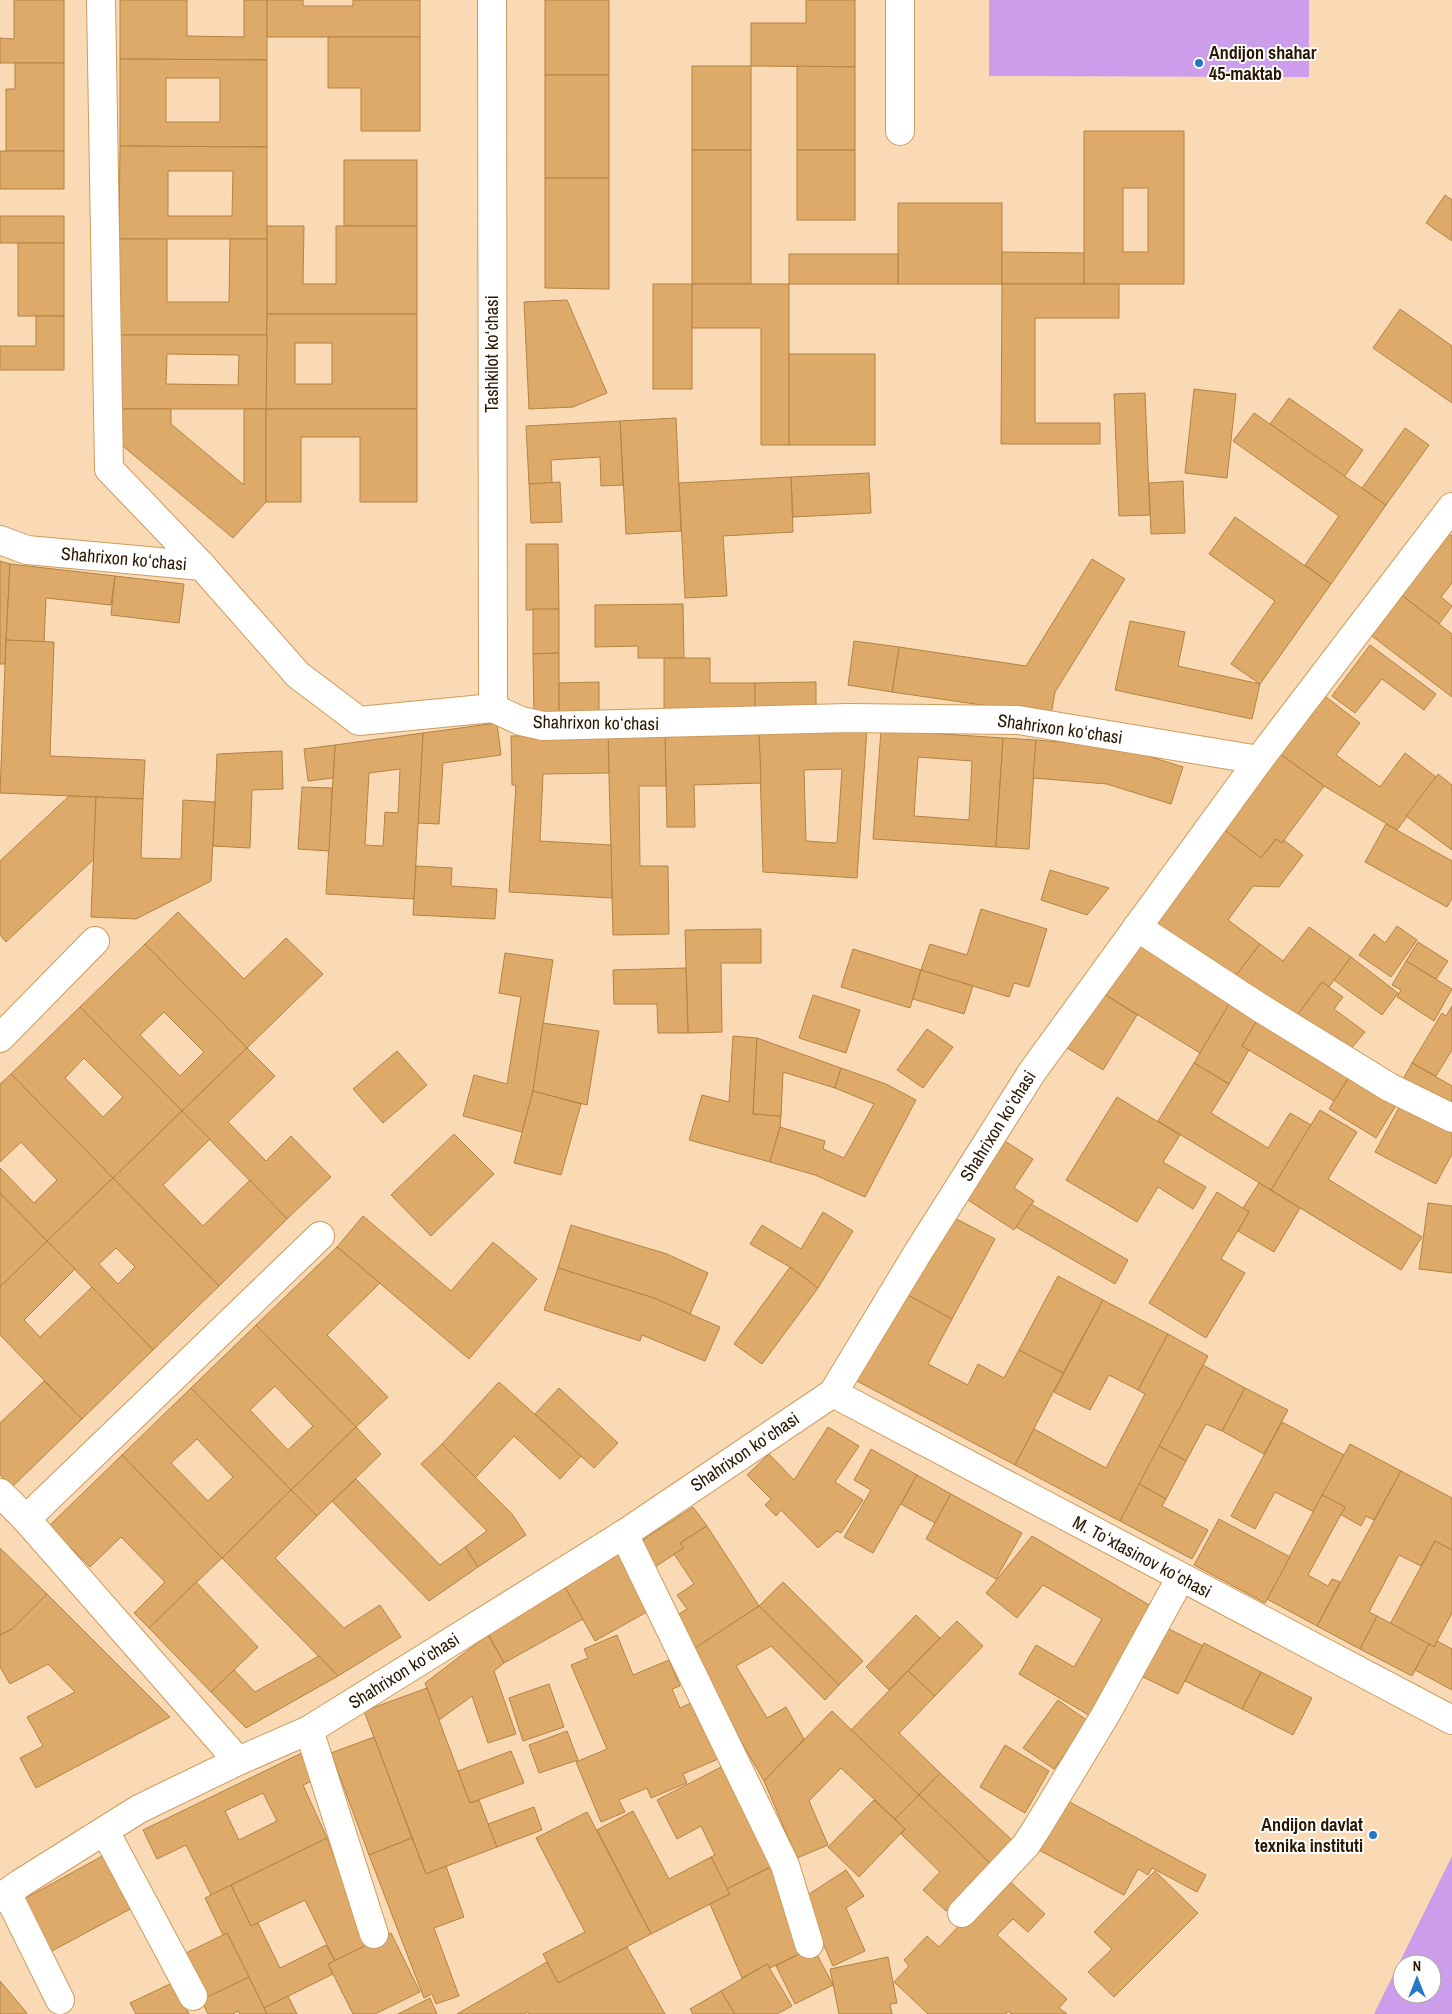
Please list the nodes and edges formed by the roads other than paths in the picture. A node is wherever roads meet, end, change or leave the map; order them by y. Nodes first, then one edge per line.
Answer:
1 (101, 0) edge
2 (492, 0) edge
3 (900, 0) edge
4 (900, 131) dead end
5 (1452, 507) edge
6 (0, 540) edge
7 (202, 566) junction
8 (493, 708) junction
9 (1259, 760) junction
10 (1136, 927) junction
11 (95, 941) dead end
12 (0, 1038) edge
13 (1452, 1118) edge
14 (320, 1236) dead end
15 (833, 1394) junction
16 (0, 1493) edge
17 (26, 1519) junction
18 (624, 1534) junction
19 (1181, 1577) junction
20 (1452, 1720) edge
21 (309, 1730) junction
22 (238, 1761) junction
23 (104, 1831) junction
24 (3, 1896) edge
25 (962, 1913) dead end
26 (374, 1934) dead end
27 (809, 1944) dead end
28 (192, 1996) dead end
29 (60, 2000) dead end

1 - 7 street
2 - 8 street, Tashkilot koʻchasi
3 - 4 street
5 - 9 street, Shahrixon koʻchasi
6 - 7 street, Shahrixon koʻchasi
7 - 8 street, Shahrixon koʻchasi
8 - 9 street, Shahrixon koʻchasi
9 - 10 street, Shahrixon koʻchasi
10 - 13 street
10 - 15 street, Shahrixon koʻchasi
11 - 12 street
14 - 17 street
15 - 18 street, Shahrixon koʻchasi
15 - 19 street, M. Toʻxtasinov koʻchasi
16 - 17 street
17 - 22 street
18 - 21 street, Shahrixon koʻchasi
18 - 27 street
19 - 20 street, M. Toʻxtasinov koʻchasi
19 - 25 street
21 - 22 street, Shahrixon koʻchasi
21 - 26 street
22 - 23 street, Shahrixon koʻchasi
23 - 24 street, Shahrixon koʻchasi
23 - 28 street
24 - 29 street

